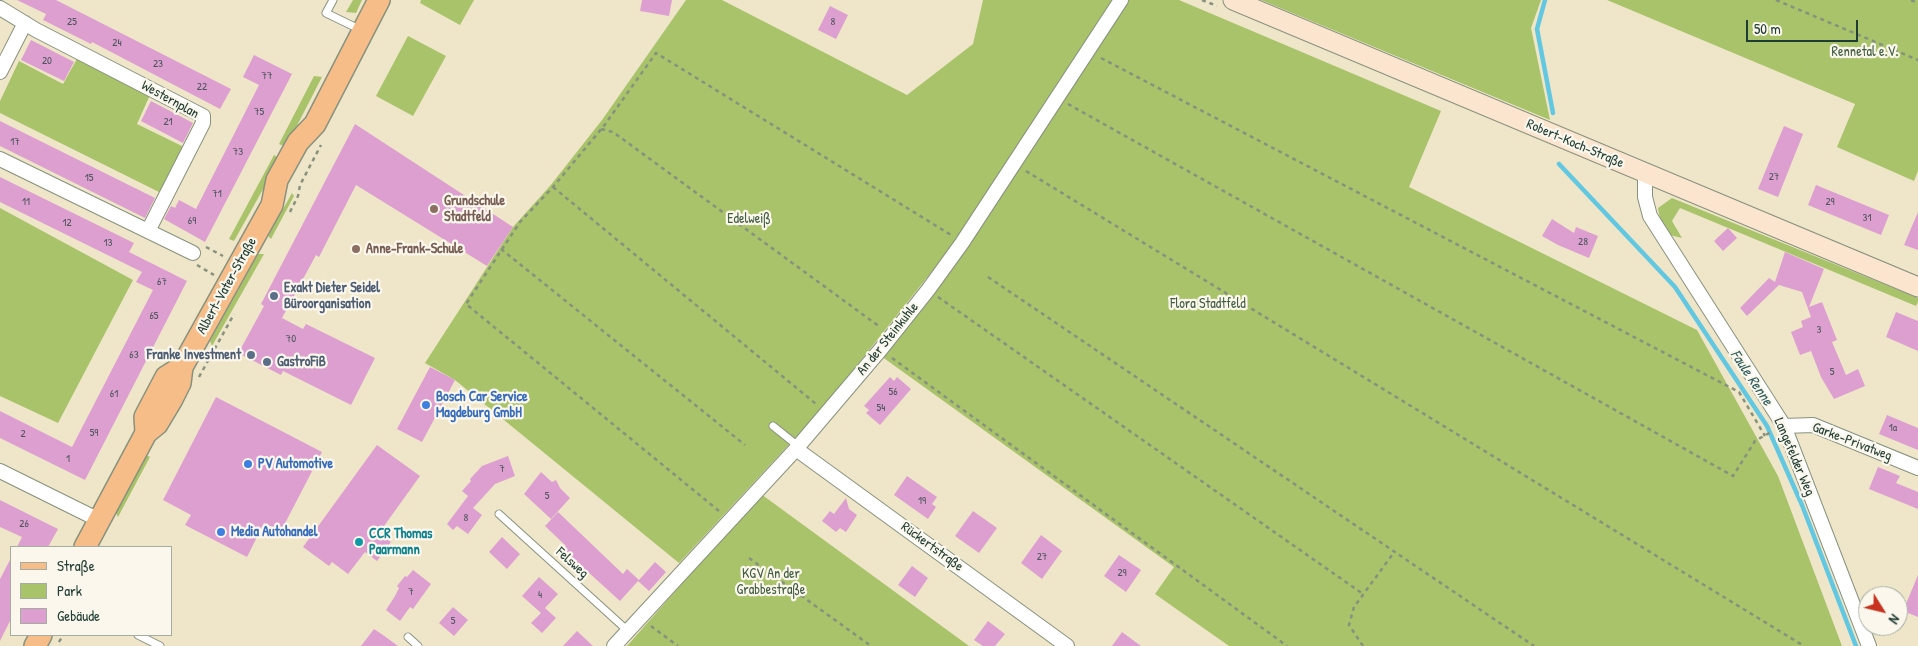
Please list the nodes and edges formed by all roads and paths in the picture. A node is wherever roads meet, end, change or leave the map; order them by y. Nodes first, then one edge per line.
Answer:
1 (333, 0) edge
2 (380, 0) edge
3 (1121, 0) edge
4 (1233, 0) edge
5 (1776, 0) edge
6 (1911, 0) edge
7 (1918, 3) edge
8 (0, 8) edge
9 (25, 23) junction
10 (363, 31) junction
11 (1088, 51) junction
12 (1918, 60) edge
13 (0, 72) edge
14 (1057, 98) junction
15 (601, 129) junction
16 (0, 159) edge
17 (1014, 164) junction
18 (1645, 174) junction
19 (553, 187) junction
20 (148, 231) junction
21 (957, 240) dead end
22 (501, 249) junction
23 (193, 253) dead end
24 (988, 277) dead end
25 (1918, 286) edge
26 (928, 290) junction
27 (886, 331) dead end
28 (881, 350) junction
29 (822, 409) dead end
30 (773, 426) dead end
31 (1784, 426) junction
32 (745, 445) dead end
33 (796, 449) junction
34 (1918, 468) edge
35 (0, 471) edge
36 (499, 514) dead end
37 (724, 516) dead end
38 (99, 520) junction
39 (86, 546) edge
40 (1395, 551) junction
41 (749, 558) dead end
42 (1363, 594) junction
43 (640, 618) junction
44 (628, 630) junction
45 (140, 636) edge
46 (408, 637) dead end
47 (160, 646) edge
48 (418, 646) edge
49 (614, 646) edge
50 (678, 646) edge
51 (871, 646) edge
52 (1067, 646) edge
53 (1287, 646) edge
54 (1363, 646) edge
55 (1534, 646) edge
56 (1804, 646) edge
57 (1869, 646) edge

1 - 10 lane
2 - 10 main road, Albert-Vater-Straße
3 - 11 street, An der Steinkuhle
4 - 18 street, Robert-Koch-Straße
5 - 12 path
6 - 7 path
8 - 9 street, Westernplan
9 - 13 street
9 - 20 street, Westernplan
10 - 38 main road, Albert-Vater-Straße
11 - 14 street, An der Steinkuhle
11 - 14 path
14 - 17 street, An der Steinkuhle
15 - 19 path
15 - 21 path
15 - 27 path
16 - 20 street
17 - 26 street, An der Steinkuhle
17 - 56 path
18 - 25 street, Robert-Koch-Straße
18 - 31 street, Langefelder Weg
19 - 22 path
19 - 29 path
20 - 23 street
22 - 32 path
22 - 37 path
24 - 40 path
26 - 28 street, An der Steinkuhle
26 - 42 path
28 - 33 street, An der Steinkuhle
28 - 53 path
30 - 33 lane
31 - 34 street, Garke-Privatweg
31 - 57 street, Langefelder Weg
33 - 43 street, An der Steinkuhle
33 - 52 street, Rückertstraße
35 - 38 street
36 - 44 lane, Felsweg
38 - 39 main road, Albert-Vater-Straße
40 - 42 path
40 - 55 path
41 - 51 path
42 - 54 path
43 - 44 street, An der Steinkuhle
43 - 50 path
44 - 49 street, An der Steinkuhle
45 - 47 lane
46 - 48 lane

